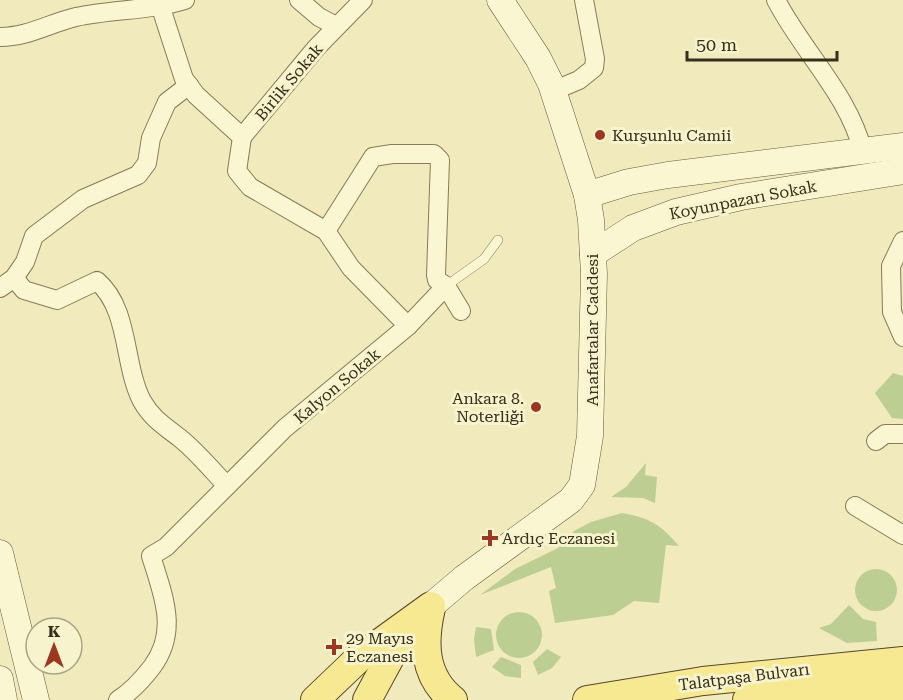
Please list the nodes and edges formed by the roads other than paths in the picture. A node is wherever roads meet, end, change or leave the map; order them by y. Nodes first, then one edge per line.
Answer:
1 (184, 0) edge
2 (299, 0) edge
3 (363, 0) edge
4 (500, 0) edge
5 (584, 0) edge
6 (777, 0) edge
7 (160, 8) junction
8 (336, 26) junction
9 (0, 37) edge
10 (189, 85) junction
11 (553, 91) junction
12 (242, 137) junction
13 (903, 146) edge
14 (863, 152) junction
15 (903, 171) edge
16 (587, 195) junction
17 (326, 231) junction
18 (498, 240) dead end
19 (903, 241) edge
20 (593, 254) junction
21 (7, 283) edge
22 (446, 286) junction
23 (461, 311) dead end
24 (408, 326) junction
25 (903, 337) edge
26 (903, 434) edge
27 (876, 441) dead end
28 (227, 486) junction
29 (855, 506) dead end
30 (903, 535) edge
31 (0, 553) edge
32 (431, 606) junction
33 (903, 661) edge
34 (0, 679) edge
35 (903, 686) edge
36 (4, 700) edge
37 (36, 700) edge
38 (118, 700) edge
39 (315, 700) edge
40 (367, 700) edge
41 (453, 700) edge
42 (587, 700) edge
43 (747, 700) edge

1 - 7 street
2 - 8 street
3 - 8 street, Birlik Sokak
4 - 11 main road, Anafartalar Caddesi
5 - 11 street
6 - 14 street
7 - 9 street
7 - 10 street
8 - 12 street, Birlik Sokak
10 - 12 street
10 - 21 street
11 - 16 main road, Anafartalar Caddesi
12 - 17 street
13 - 14 main road, Koyunpazarı Sokak
14 - 16 main road, Koyunpazarı Sokak
15 - 20 main road, Koyunpazarı Sokak
16 - 20 main road, Anafartalar Caddesi
17 - 22 street
17 - 24 street
18 - 22 lane
19 - 25 street
20 - 32 main road, Anafartalar Caddesi
21 - 28 street
22 - 23 street
22 - 24 street, Kalyon Sokak
24 - 28 street, Kalyon Sokak
26 - 27 street
28 - 38 street, Kalyon Sokak
29 - 30 street
31 - 37 main road
32 - 39 main road
32 - 40 main road
32 - 41 main road
33 - 42 main road, Talatpaşa Bulvarı
34 - 36 main road
35 - 43 main road, Talatpaşa Bulvarı

